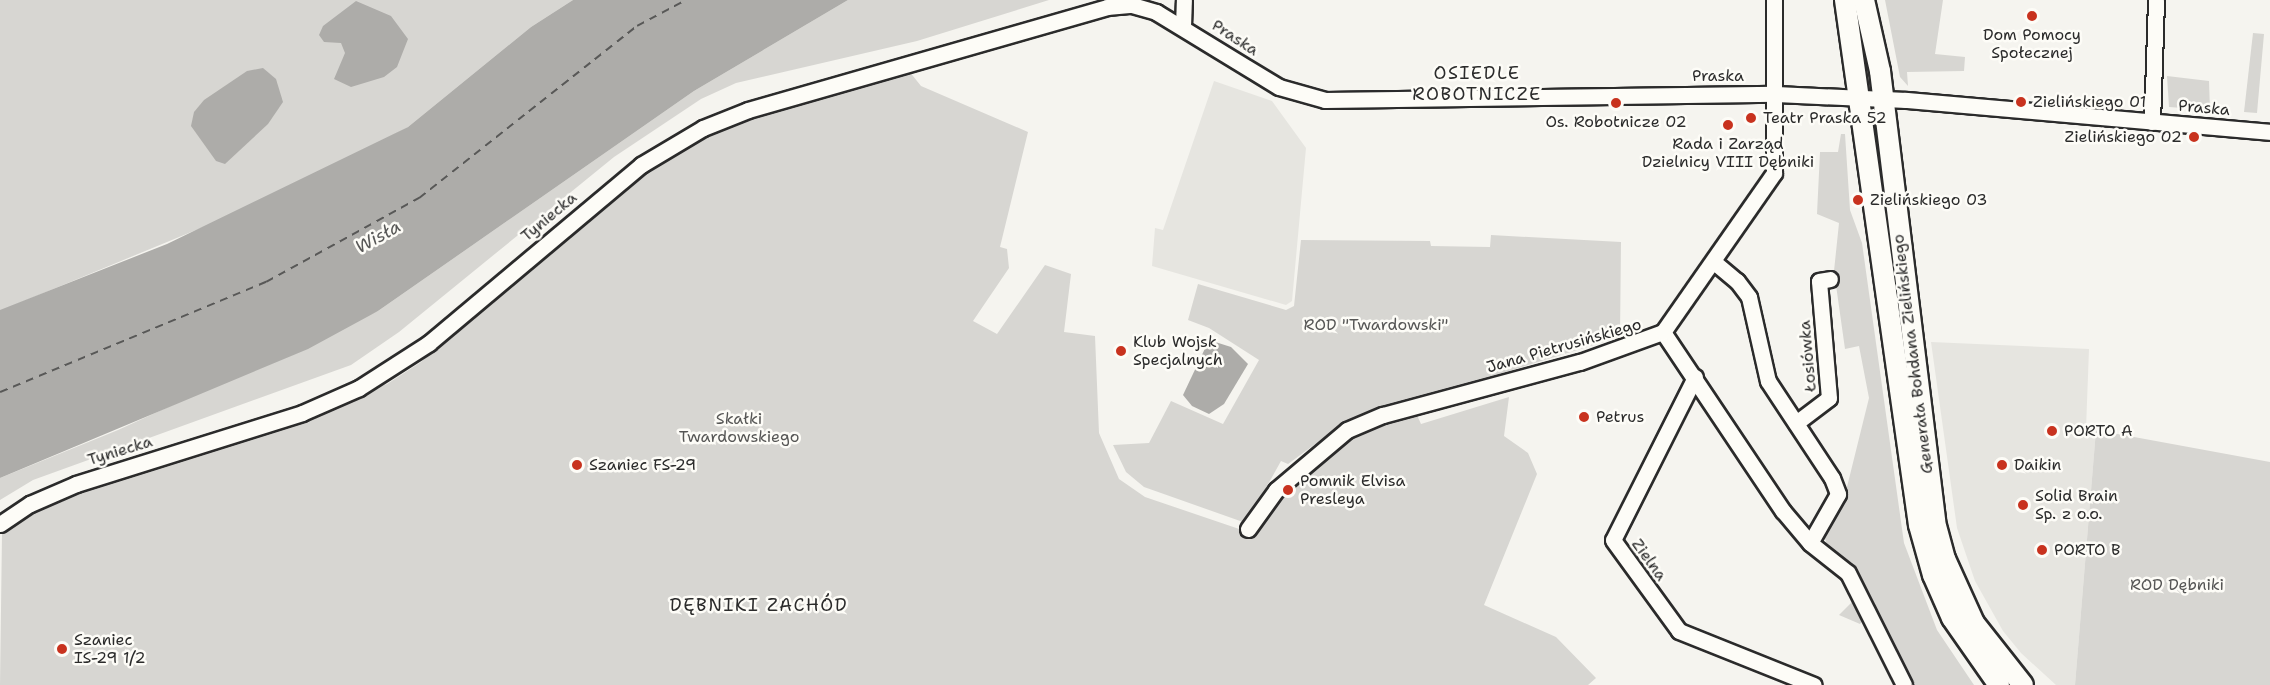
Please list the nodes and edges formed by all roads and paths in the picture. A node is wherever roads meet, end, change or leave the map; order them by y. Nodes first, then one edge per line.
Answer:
1 (1184, 0) edge
2 (1774, 0) edge
3 (1845, 0) edge
4 (1864, 0) edge
5 (2156, 0) edge
6 (1144, 3) edge
7 (1184, 26) junction
8 (1776, 94) junction
9 (1859, 98) junction
10 (1883, 99) junction
11 (2152, 122) junction
12 (2270, 132) edge
13 (1714, 262) junction
14 (1830, 279) dead end
15 (1663, 332) junction
16 (1695, 377) junction
17 (1796, 423) junction
18 (0, 524) edge
19 (1248, 529) dead end
20 (1810, 543) junction
21 (1898, 682) edge
22 (1814, 685) edge
23 (1999, 685) edge
24 (2023, 685) edge

1 - 7 street
2 - 8 street, Jana Pietrusińskiego
3 - 9 main road, Generała Bohdana Zielińskiego
4 - 10 main road, Generała Bohdana Zielińskiego
5 - 11 street
6 - 7 street, Praska
6 - 18 street, Tyniecka
7 - 8 street, Praska
8 - 9 street, Praska
8 - 13 street, Jana Pietrusińskiego
9 - 10 street, Praska
9 - 23 main road, Generała Bohdana Zielińskiego
10 - 11 street, Praska
10 - 24 main road, Generała Bohdana Zielińskiego
11 - 12 street, Praska
13 - 15 street, Jana Pietrusińskiego
13 - 17 street
14 - 17 street, Łosiówka
15 - 16 street
15 - 19 street, Jana Pietrusińskiego
16 - 20 street
16 - 22 street, Zielna
17 - 20 street
20 - 21 street

